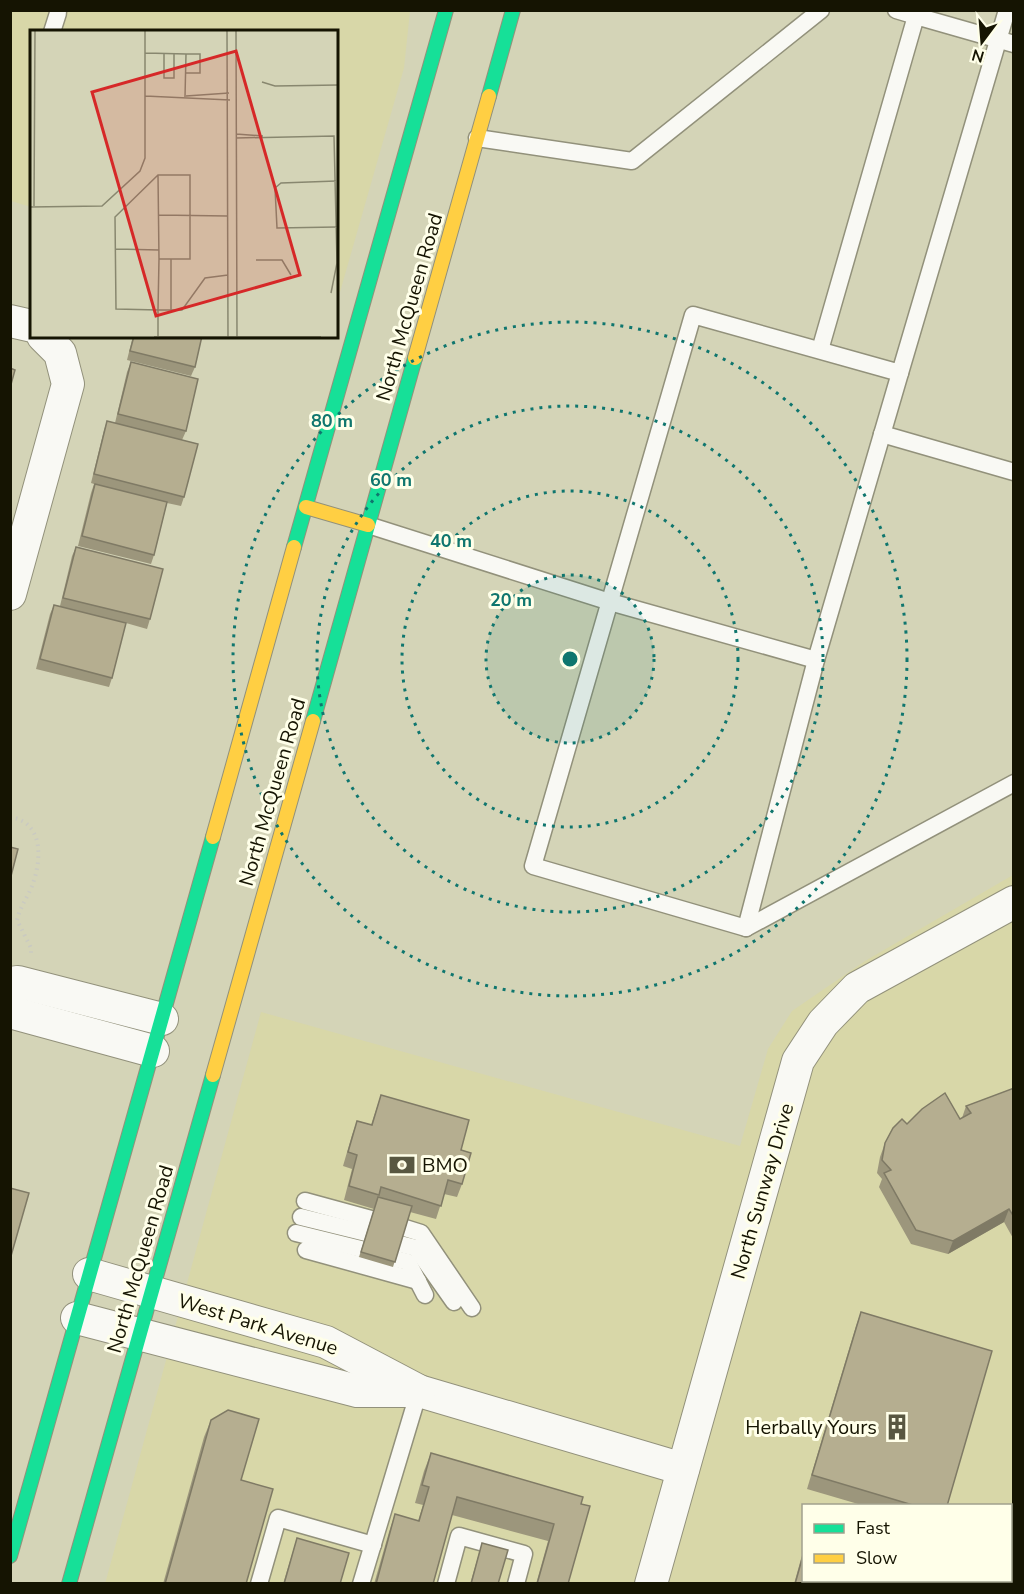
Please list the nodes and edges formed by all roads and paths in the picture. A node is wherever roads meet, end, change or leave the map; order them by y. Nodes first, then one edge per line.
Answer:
1 (446, 10) edge
2 (513, 10) edge
3 (821, 10) edge
4 (896, 10) edge
5 (1007, 10) edge
6 (58, 13) dead end
7 (916, 16) junction
8 (53, 30) edge
9 (1006, 42) edge
10 (477, 138) junction
11 (10, 321) edge
12 (30, 326) edge
13 (51, 344) edge
14 (820, 350) junction
15 (900, 373) junction
16 (882, 434) junction
17 (1014, 472) edge
18 (306, 507) junction
19 (368, 525) junction
20 (10, 594) edge
21 (610, 602) junction
22 (816, 660) junction
23 (1014, 783) edge
24 (10, 817) edge
25 (1014, 902) edge
26 (746, 928) junction
27 (28, 978) edge
28 (22, 1015) edge
29 (162, 1019) junction
30 (153, 1051) junction
31 (369, 1226) edge
32 (400, 1244) junction
33 (306, 1250) dead end
34 (361, 1250) edge
35 (89, 1274) junction
36 (151, 1292) junction
37 (453, 1302) dead end
38 (472, 1308) dead end
39 (77, 1318) junction
40 (139, 1335) junction
41 (419, 1391) junction
42 (683, 1470) junction
43 (373, 1545) junction
44 (10, 1556) edge
45 (69, 1584) edge
46 (259, 1584) edge
47 (361, 1584) edge
48 (446, 1584) edge
49 (516, 1584) edge
50 (651, 1584) edge

1 - 18 main road
2 - 10 main road, North McQueen Road
3 - 10 lane
4 - 7 lane
5 - 9 lane
6 - 8 lane
7 - 9 lane
7 - 14 lane
9 - 15 lane
10 - 19 main road, North McQueen Road
11 - 12 street
13 - 20 street
14 - 15 lane
14 - 21 lane
15 - 16 lane
16 - 17 lane
16 - 22 lane
18 - 19 main road
18 - 29 main road
19 - 21 lane
19 - 36 main road, North McQueen Road
21 - 22 lane
21 - 26 lane
22 - 26 lane
23 - 26 lane
24 - 27 path
25 - 42 street, North Sunway Drive
27 - 28 street
27 - 29 street
28 - 30 street
29 - 30 main road
30 - 35 main road
31 - 34 lane
32 - 33 lane
32 - 37 lane
32 - 38 lane
35 - 36 street, West Park Avenue
35 - 39 main road
36 - 40 main road, North McQueen Road
36 - 41 street, West Park Avenue
39 - 40 street, West Park Avenue
39 - 44 main road
40 - 41 street, West Park Avenue
40 - 45 main road, North McQueen Road
41 - 42 street, West Park Avenue
41 - 43 lane
42 - 50 street, North Sunway Drive
43 - 46 lane
43 - 47 lane
48 - 49 lane

